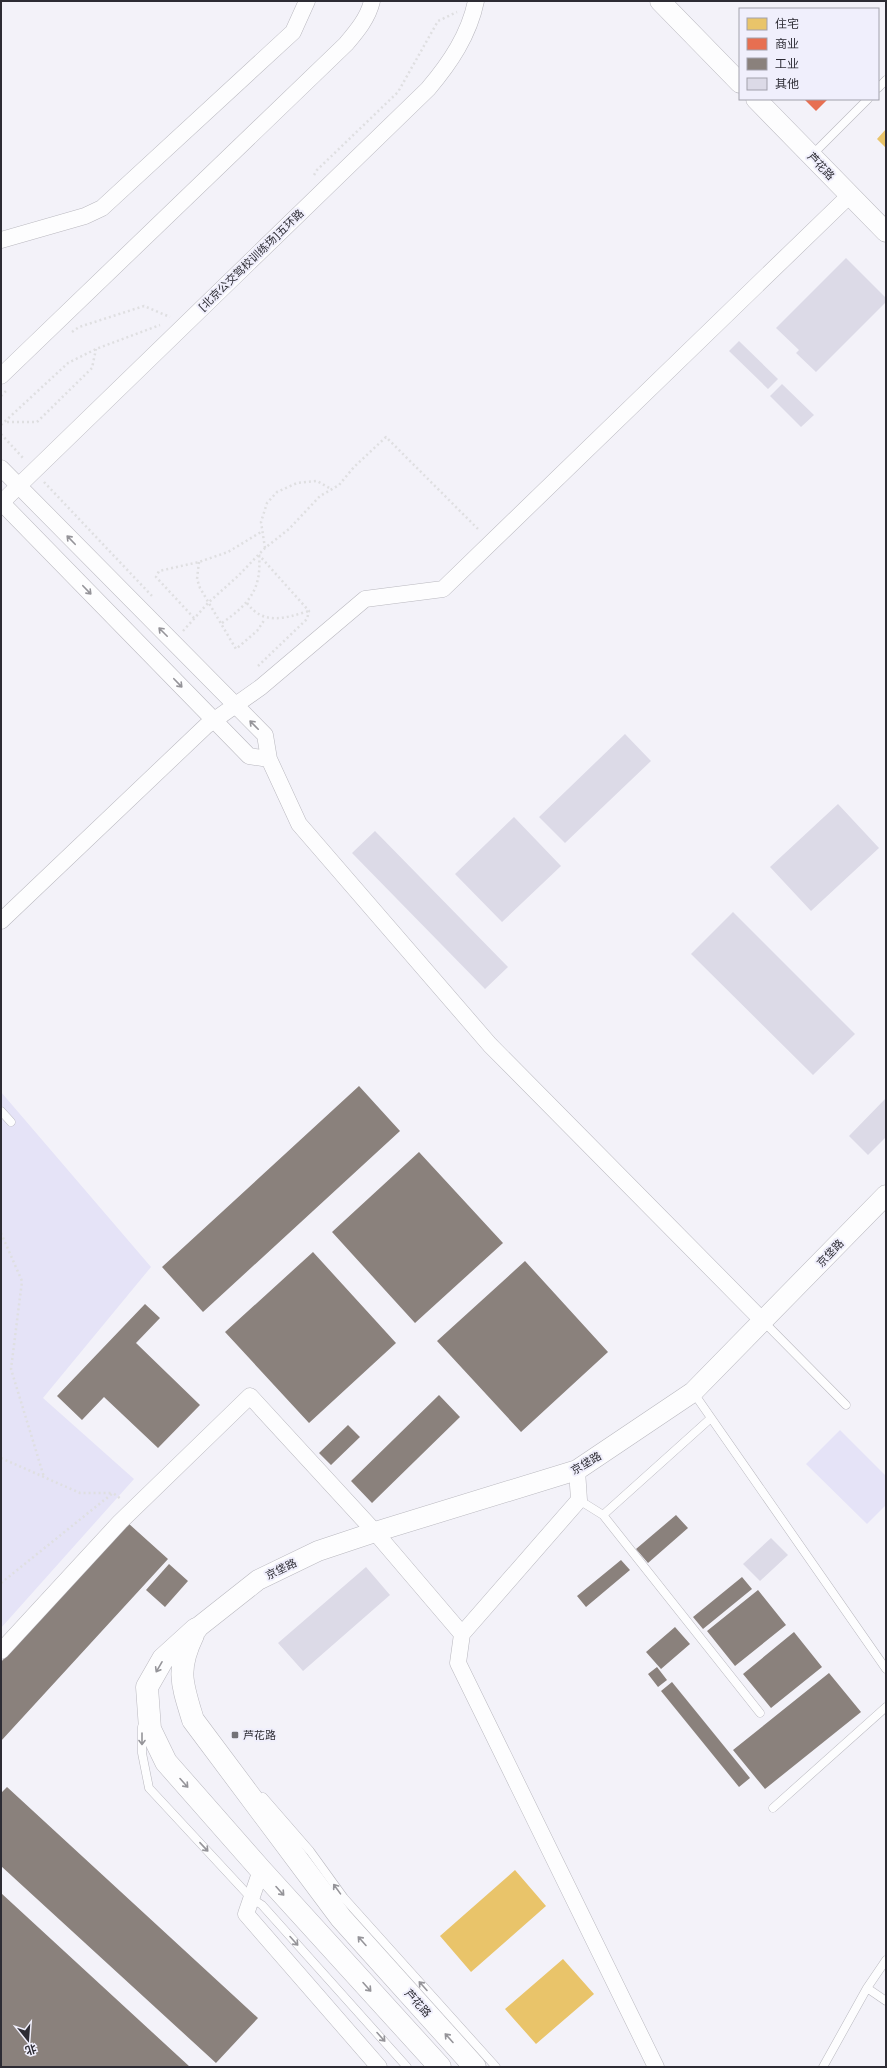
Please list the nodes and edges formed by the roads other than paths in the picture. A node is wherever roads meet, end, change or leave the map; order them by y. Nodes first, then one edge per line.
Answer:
1 (307, 1) edge
2 (372, 1) edge
3 (476, 1) edge
4 (660, 1) edge
5 (739, 82) edge
6 (757, 100) edge
7 (867, 100) edge
8 (811, 156) junction
9 (850, 195) junction
10 (886, 232) edge
11 (1, 240) edge
12 (6, 381) edge
13 (1, 468) edge
14 (18, 485) junction
15 (1, 503) edge
16 (235, 705) junction
17 (214, 720) junction
18 (269, 759) junction
19 (1, 920) edge
20 (1, 1111) edge
21 (11, 1122) dead end
22 (886, 1195) edge
23 (763, 1321) junction
24 (693, 1392) junction
25 (846, 1405) dead end
26 (711, 1418) junction
27 (577, 1470) junction
28 (579, 1500) junction
29 (603, 1515) junction
30 (375, 1532) junction
31 (196, 1629) junction
32 (462, 1634) junction
33 (1, 1651) edge
34 (886, 1669) edge
35 (147, 1687) junction
36 (886, 1707) edge
37 (760, 1713) dead end
38 (193, 1720) junction
39 (246, 1776) dead end
40 (256, 1788) dead end
41 (772, 1808) dead end
42 (261, 1870) junction
43 (251, 1898) junction
44 (886, 1960) edge
45 (867, 1988) junction
46 (886, 2001) edge
47 (379, 2067) edge
48 (407, 2067) edge
49 (440, 2067) edge
50 (475, 2067) edge
51 (496, 2067) edge
52 (656, 2067) edge
53 (823, 2067) edge

1 - 11 street
2 - 12 street
3 - 14 street, [北京公交驾校训练场]五环路
4 - 5 street
6 - 8 street, 芦花路
7 - 8 lane
8 - 9 street, 芦花路
9 - 10 street, 芦花路
9 - 16 street
13 - 14 street
14 - 15 street, [北京公交驾校训练场]五环路
16 -> 14 street
15 -> 17 street
16 - 17 street
18 -> 16 street
17 - 18 street
17 - 19 street
18 - 23 street
20 - 21 lane
22 - 23 street, 京垡路
23 - 24 street, 京垡路
23 - 25 lane
24 - 26 lane
24 - 27 street, 京垡路
26 - 29 lane
26 - 34 lane
27 - 28 street
27 - 30 street, 京垡路
28 - 29 lane
28 - 32 street
29 - 37 lane
30 - 31 street, 京垡路
30 - 32 street
30 - 33 street
31 -> 35 main road
31 - 38 main road, 芦花路
32 - 52 street
35 -> 42 main road
35 -> 43 lane
36 - 41 lane
38 - 39 lane
50 -> 38 main road, 芦花路
51 -> 40 lane
42 - 43 street
42 -> 49 main road
43 - 47 street
43 -> 48 lane
44 - 45 lane
45 - 46 lane
45 - 53 lane

